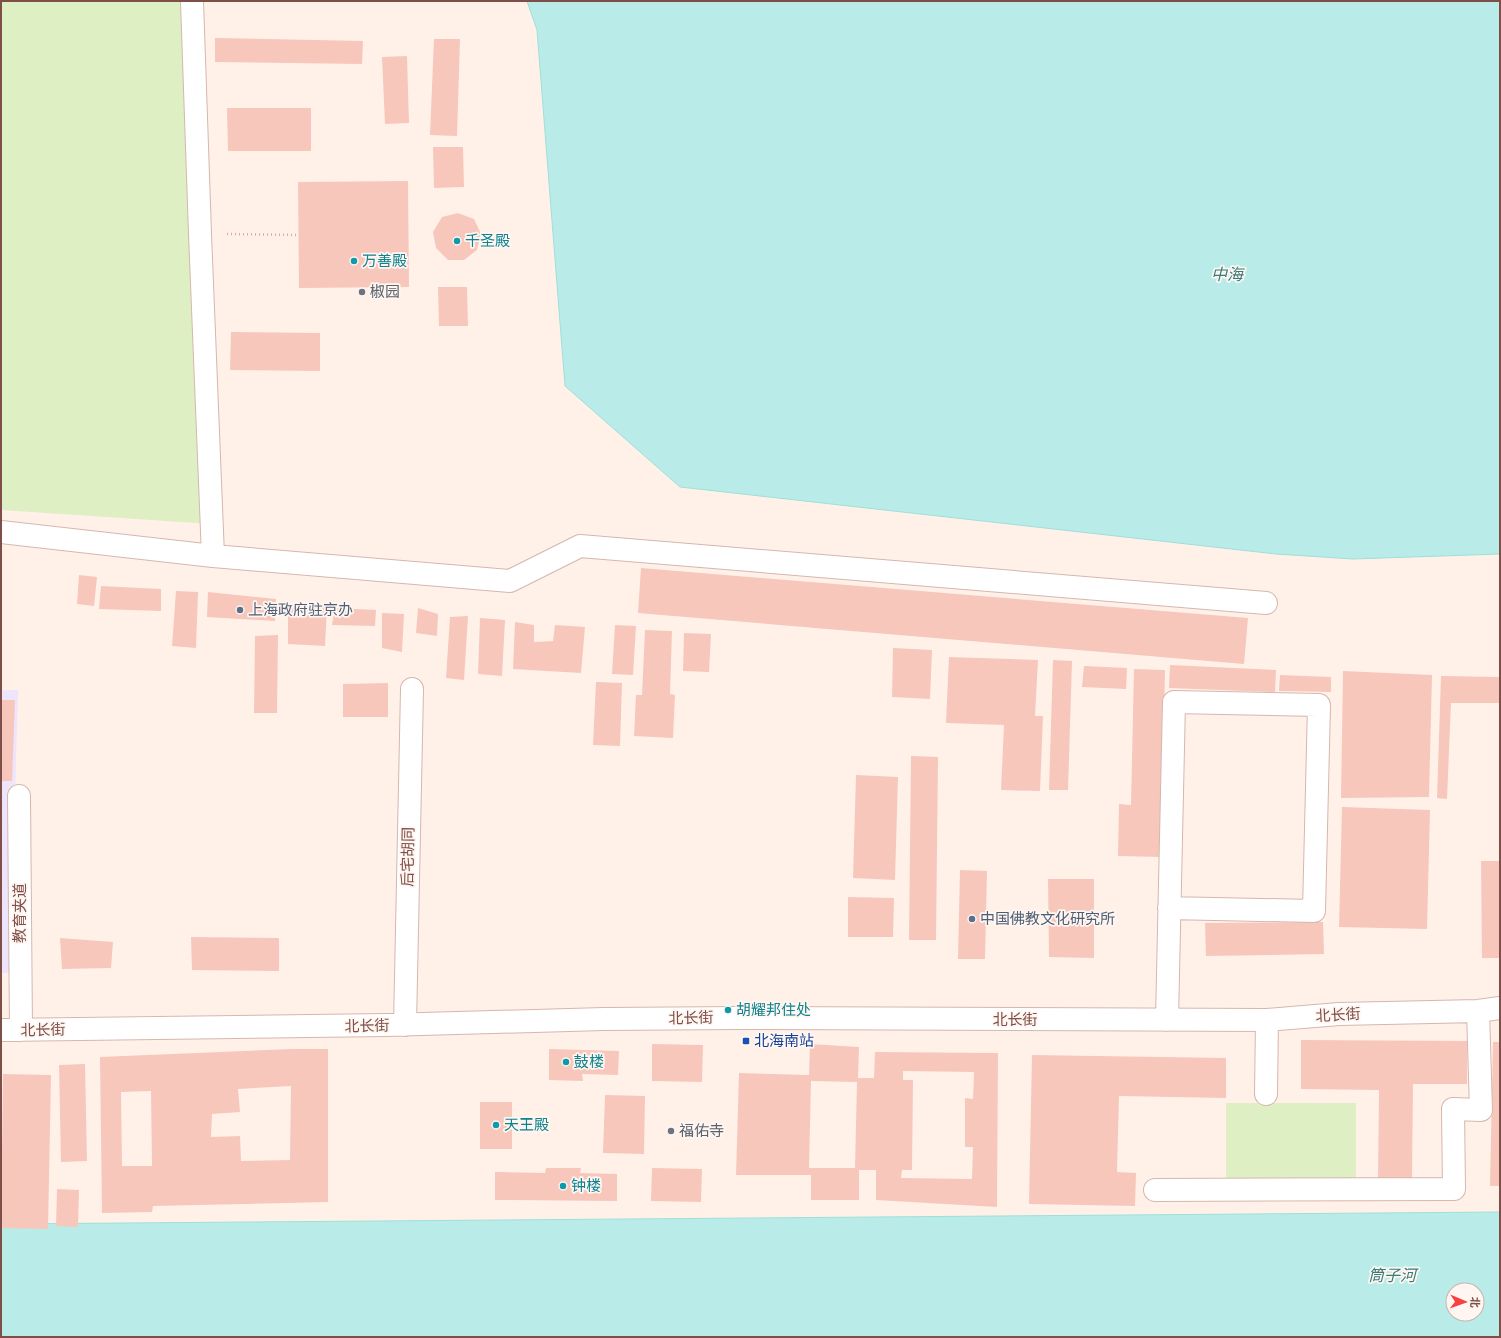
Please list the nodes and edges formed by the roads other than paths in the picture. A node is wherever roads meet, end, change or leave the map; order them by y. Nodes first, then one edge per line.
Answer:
1 (192, 1) edge
2 (1, 532) edge
3 (213, 556) junction
4 (1266, 603) dead end
5 (412, 689) dead end
6 (20, 796) dead end
7 (1168, 908) junction
8 (1500, 1008) edge
9 (1478, 1011) junction
10 (1167, 1020) junction
11 (1267, 1020) junction
12 (405, 1025) junction
13 (11, 1030) edge
14 (1266, 1094) dead end
15 (1155, 1190) dead end

1 - 3 street
2 - 3 street
3 - 4 street
5 - 12 street, 后宅胡同
6 - 13 street, 教育夹道
7 - 7 street
7 - 10 street
8 - 9 street, 北长街
9 - 11 street, 北长街
9 - 15 street
10 - 11 street, 北长街
10 - 12 street, 北长街
11 - 14 street
12 - 13 street, 北长街

